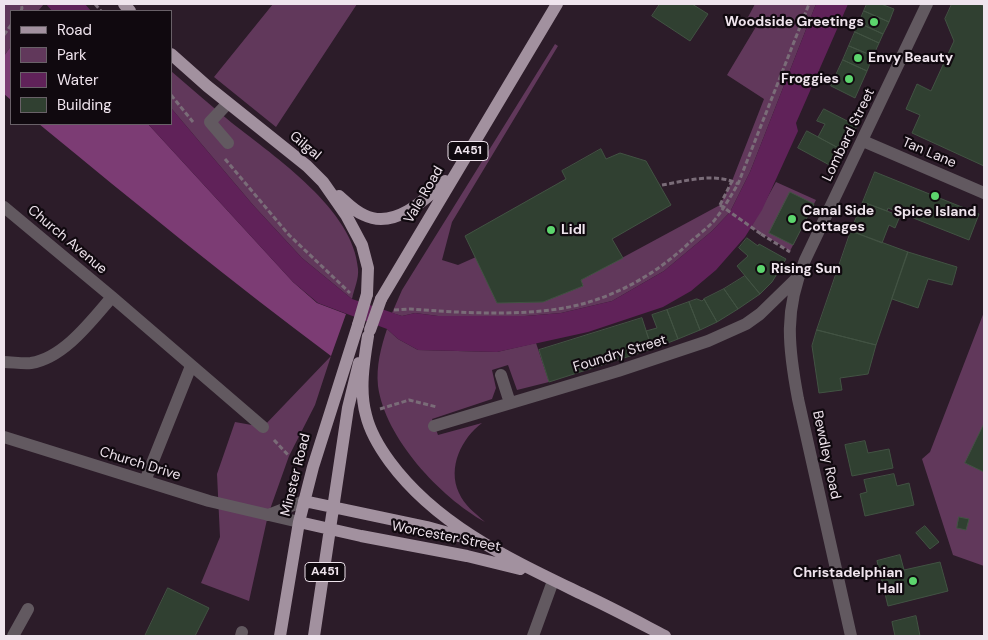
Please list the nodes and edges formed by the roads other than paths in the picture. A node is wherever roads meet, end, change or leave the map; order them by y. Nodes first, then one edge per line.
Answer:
1 (557, 4) edge
2 (927, 4) edge
3 (172, 55) edge
4 (228, 103) junction
5 (863, 141) junction
6 (228, 143) dead end
7 (456, 171) junction
8 (323, 182) junction
9 (984, 193) edge
10 (4, 207) edge
11 (797, 278) junction
12 (112, 297) junction
13 (365, 330) junction
14 (4, 362) edge
15 (192, 366) junction
16 (502, 374) dead end
17 (510, 403) junction
18 (434, 426) dead end
19 (263, 427) road end
20 (4, 437) edge
21 (145, 481) junction
22 (304, 501) junction
23 (334, 507) junction
24 (268, 516) junction
25 (299, 522) junction
26 (331, 530) junction
27 (480, 541) junction
28 (553, 581) junction
29 (28, 609) dead end
30 (13, 636) edge
31 (280, 636) edge
32 (314, 636) edge
33 (533, 636) edge
34 (665, 636) edge
35 (851, 636) edge

1 - 7 main road, Vale Road / A451
2 - 5 street, Lombard Street
3 - 4 main road, Gilgal / A451
4 - 6 street
4 - 8 main road, Gilgal / A451
5 - 9 street, Tan Lane
5 - 11 street, Lombard Street
7 - 8 main road
7 - 13 main road, Vale Road / A451, bridge
8 - 13 main road, Gilgal / A451, bridge
10 - 12 street, Church Avenue
11 - 17 street, Foundry Street
11 - 35 street, Bewdley Road
12 - 14 street
12 - 15 street, Church Avenue
13 - 22 main road, Minster Road / A451
13 - 23 main road, A451
13 - 27 main road, Worcester Street
15 - 19 street, Church Avenue
15 - 21 street
16 - 17 street
17 - 18 street, Foundry Street
20 - 21 street, Church Drive
21 - 24 street, Church Drive
22 - 23 main road, Worcester Street
22 - 24 street
22 - 25 main road, Minster Road / A451
23 - 26 main road, A451
23 - 27 main road, Worcester Street
24 - 25 street, Church Drive
25 - 26 main road, Worcester Street
25 - 31 main road, Minster Road / A451
26 - 28 main road, Worcester Street
26 - 32 main road, A451
27 - 28 main road, Worcester Street
28 - 33 street
28 - 34 main road, Worcester Street
29 - 30 street

